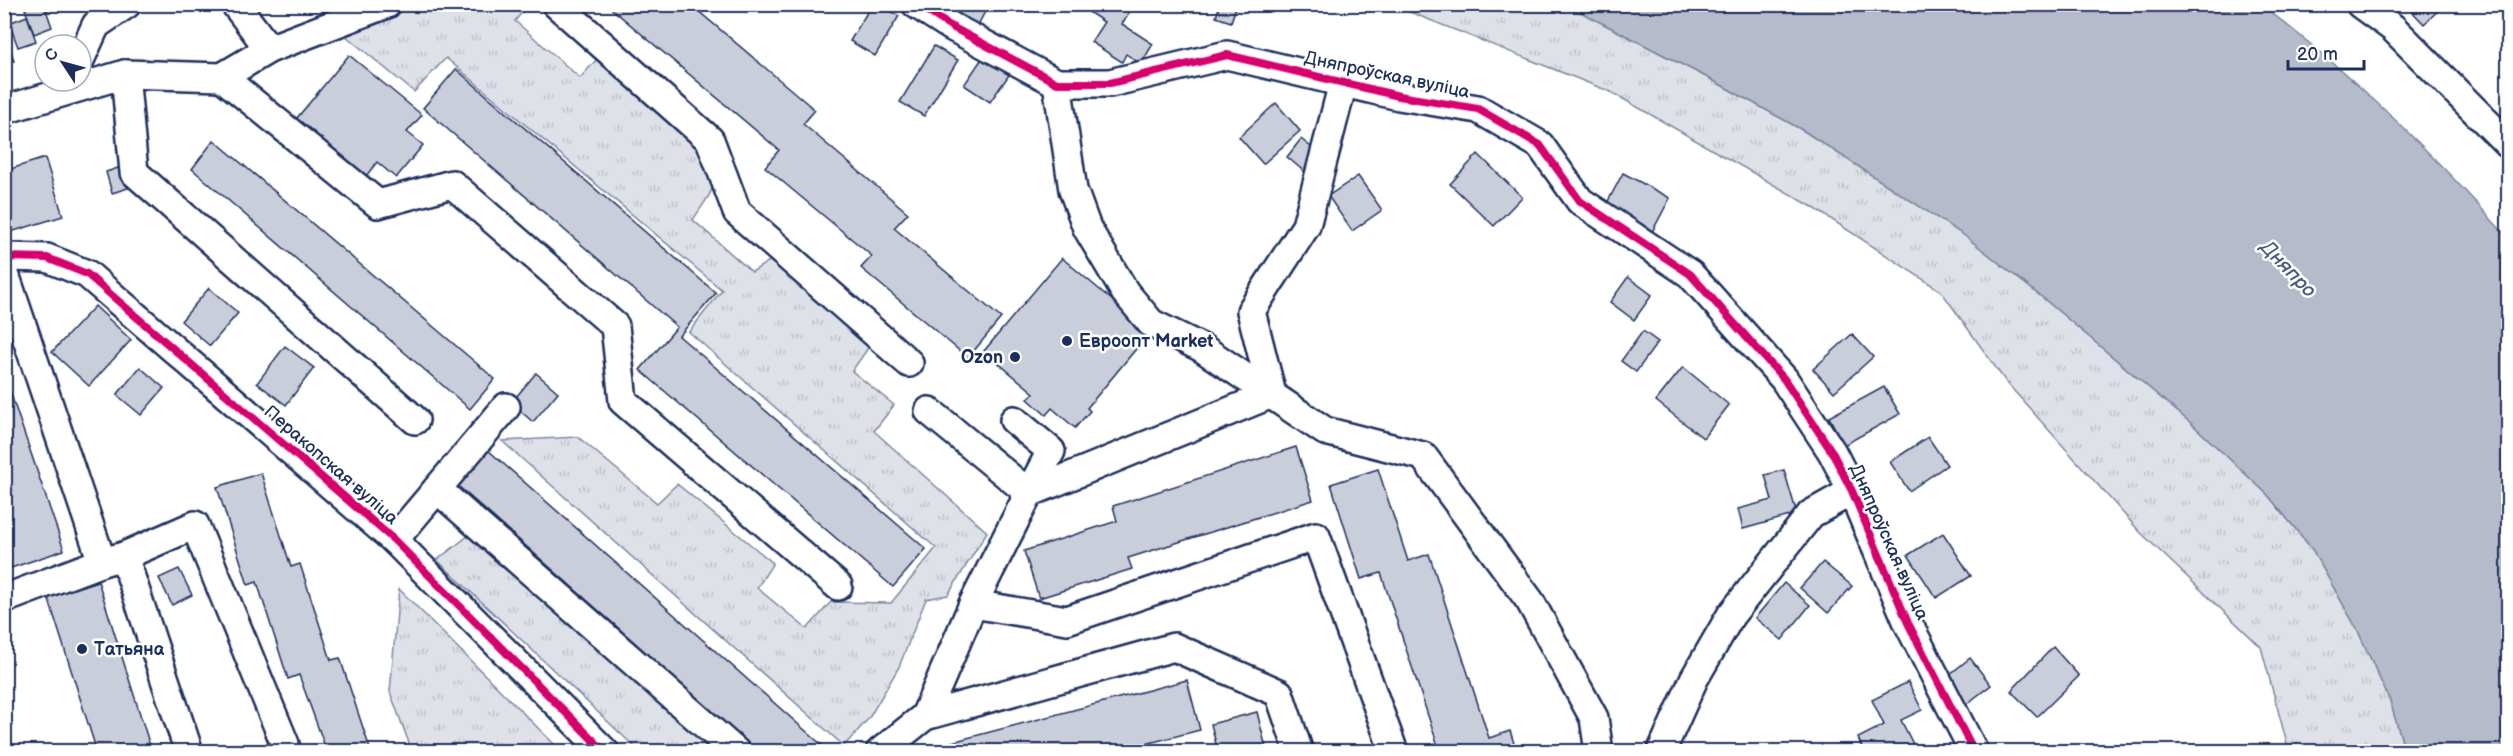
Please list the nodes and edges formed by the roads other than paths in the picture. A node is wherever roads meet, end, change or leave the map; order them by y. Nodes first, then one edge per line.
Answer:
1 (127, 4) edge
2 (235, 4) edge
3 (387, 4) edge
4 (556, 4) edge
5 (916, 4) edge
6 (2360, 4) edge
7 (92, 33) edge
8 (269, 50) junction
9 (125, 74) junction
10 (222, 77) junction
11 (93, 81) edge
12 (1057, 83) junction
13 (1342, 83) junction
14 (49, 93) edge
15 (4, 110) edge
16 (2508, 144) edge
17 (4, 257) edge
18 (4, 271) edge
19 (909, 363) dead end
20 (1272, 394) junction
21 (506, 406) dead end
22 (929, 411) dead end
23 (415, 420) dead end
24 (1014, 420) dead end
25 (437, 489) junction
26 (1852, 491) junction
27 (1029, 493) junction
28 (394, 540) junction
29 (113, 559) junction
30 (838, 586) dead end
31 (4, 599) edge
32 (973, 604) junction
33 (925, 716) junction
34 (285, 744) dead end
35 (189, 752) edge
36 (605, 752) edge
37 (736, 752) edge
38 (880, 752) edge
39 (1299, 752) edge
40 (1394, 752) edge
41 (1599, 752) edge
42 (1661, 752) edge
43 (1974, 752) edge

1 - 7 street
2 - 8 street
3 - 8 street
4 - 19 street
5 - 12 street, Дняпроўская вуліца
6 - 16 street
8 - 10 street
9 - 10 street
9 - 11 street
9 - 23 street
10 - 30 street
12 - 13 street, Дняпроўская вуліца
12 - 20 street
13 - 20 street
13 - 26 street, Дняпроўская вуліца
14 - 15 street
17 - 28 street, Перакопская вуліца
18 - 29 street
20 - 27 street
20 - 41 street
21 - 25 street
22 - 27 street
24 - 27 street
25 - 28 street
25 - 37 street
26 - 42 street
26 - 43 street, Дняпроўская вуліца
27 - 32 street
28 - 36 street, Перакопская вуліца
29 - 31 street
29 - 34 street
29 - 35 street
32 - 33 street
32 - 40 street
33 - 38 street
33 - 39 street

